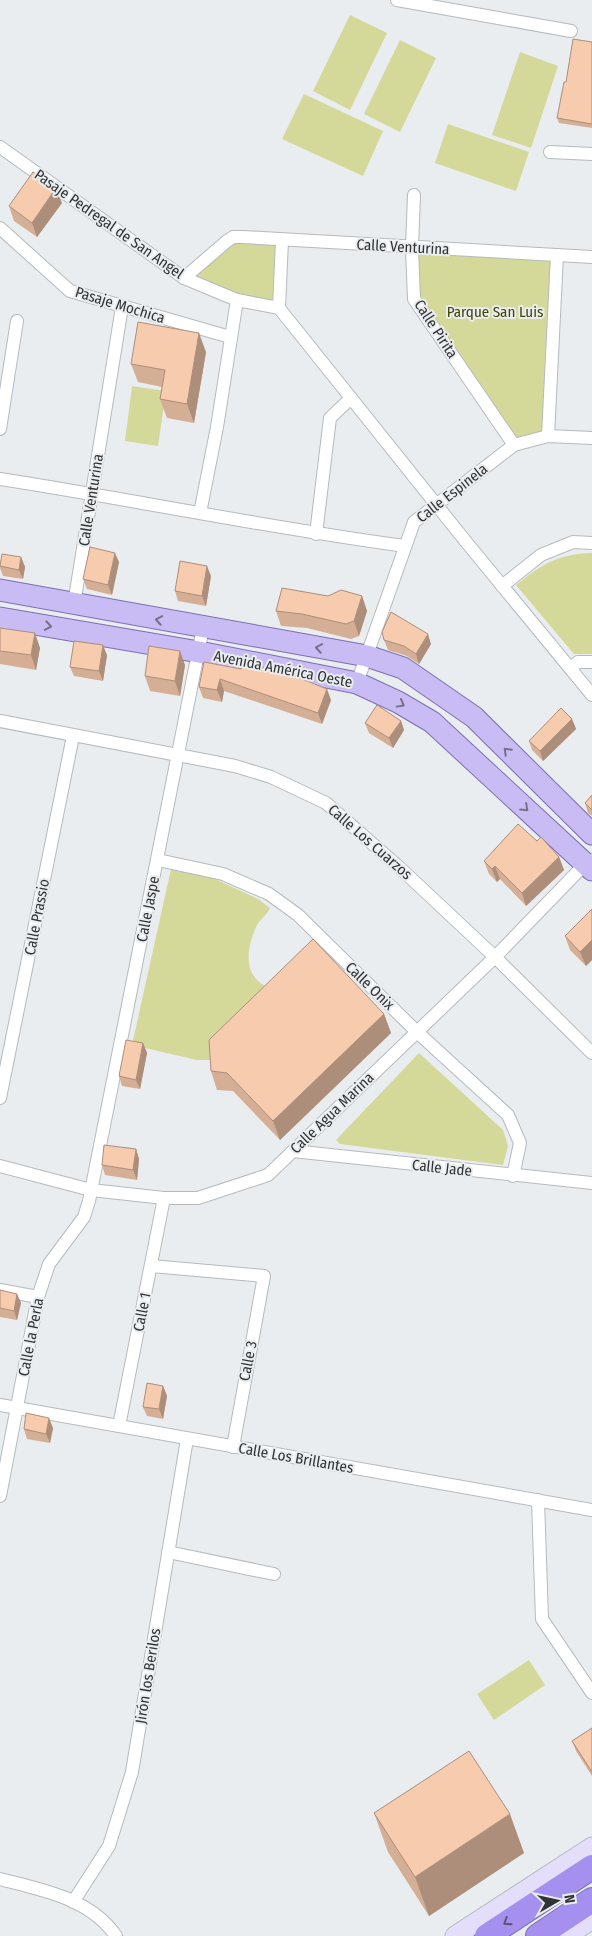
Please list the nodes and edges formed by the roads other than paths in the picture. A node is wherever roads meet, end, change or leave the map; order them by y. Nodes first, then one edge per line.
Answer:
1 (397, 0) edge
2 (571, 31) dead end
3 (0, 147) edge
4 (550, 152) dead end
5 (592, 154) edge
6 (414, 195) dead end
7 (0, 228) edge
8 (282, 241) junction
9 (412, 248) junction
10 (557, 255) junction
11 (592, 257) edge
12 (184, 278) junction
13 (237, 300) junction
14 (122, 307) junction
15 (279, 308) junction
16 (17, 321) dead end
17 (230, 337) junction
18 (351, 398) junction
19 (0, 429) edge
20 (548, 436) junction
21 (592, 438) edge
22 (514, 446) junction
23 (0, 479) edge
24 (92, 493) junction
25 (436, 504) junction
26 (200, 513) junction
27 (316, 534) junction
28 (592, 544) edge
29 (405, 546) junction
30 (502, 586) junction
31 (0, 590) edge
32 (74, 604) junction
33 (0, 618) edge
34 (203, 628) junction
35 (199, 652) junction
36 (367, 656) junction
37 (592, 662) edge
38 (570, 668) junction
39 (357, 683) junction
40 (592, 695) edge
41 (0, 721) edge
42 (73, 736) junction
43 (179, 755) junction
44 (592, 834) edge
45 (158, 860) junction
46 (590, 864) edge
47 (495, 957) junction
48 (417, 1032) junction
49 (592, 1053) edge
50 (0, 1098) edge
51 (293, 1151) junction
52 (0, 1166) edge
53 (513, 1176) junction
54 (592, 1183) edge
55 (91, 1190) junction
56 (164, 1198) junction
57 (151, 1266) junction
58 (0, 1290) edge
59 (38, 1297) junction
60 (0, 1406) edge
61 (17, 1408) junction
62 (119, 1426) junction
63 (187, 1438) junction
64 (233, 1447) junction
65 (0, 1496) edge
66 (538, 1500) junction
67 (592, 1510) edge
68 (168, 1552) junction
69 (274, 1574) dead end
70 (592, 1693) edge
71 (592, 1847) edge
72 (592, 1867) edge
73 (0, 1879) edge
74 (592, 1900) edge
75 (73, 1902) junction
76 (592, 1919) edge
77 (116, 1936) edge
78 (456, 1936) edge
79 (487, 1936) edge
80 (538, 1936) edge
81 (567, 1936) edge

1 - 2 street
3 - 12 street, Pasaje Pedregal de San Angel
4 - 5 street
6 - 9 street, Calle Pirita
7 - 14 street, Pasaje Mochica
8 - 9 street, Calle Venturina
8 - 12 street, Calle Venturina
8 - 15 street
9 - 10 street, Calle Venturina
9 - 22 street, Calle Pirita
10 - 11 street, Calle Venturina
10 - 20 street
12 - 13 street, Pasaje Pedregal de San Angel
13 - 15 street, Pasaje Pedregal de San Angel
13 - 17 street
14 - 17 street, Pasaje Mochica
14 - 24 street, Calle Venturina
15 - 18 street
16 - 19 street
17 - 26 street
18 - 25 street
18 - 27 street
20 - 21 street, Calle Espinela
20 - 22 street, Calle Espinela
22 - 25 street, Calle Espinela
23 - 24 street
24 - 26 street
24 - 32 street, Calle Venturina
25 - 29 street, Calle Espinela
25 - 30 street
26 - 27 street
27 - 29 street
28 - 30 street
29 - 36 street, Calle Espinela
30 - 38 street
31 - 32 main road, Avenida América Oeste
34 -> 32 main road, Avenida América Oeste
33 -> 35 main road, Avenida América Oeste
34 - 35 street, Calle Jaspe
36 -> 34 main road, Avenida América Oeste
35 - 39 main road, Avenida América Oeste
35 - 43 street, Calle Jaspe
36 - 39 street, Calle Espinela
44 -> 36 main road, Avenida América Oeste
37 - 38 street
38 - 40 street
39 -> 46 main road, Avenida América Oeste
41 - 42 street, Calle Los Cuarzos
42 - 43 street, Calle Los Cuarzos
42 - 50 street, Calle Prassio
43 - 45 street, Calle Jaspe
43 - 47 street, Calle Los Cuarzos
45 - 48 street, Calle Onix
45 - 55 street, Calle Jaspe
46 - 47 street, Calle Agua Marina
47 - 48 street, Calle Agua Marina
47 - 49 street, Calle Los Cuarzos
48 - 51 street, Calle Agua Marina
48 - 53 street, Calle Onix
51 - 53 street, Calle Jade
51 - 56 street, Calle Agua Marina
52 - 55 street, Calle Agua Marina
53 - 54 street, Calle Jade
55 - 56 street, Calle Agua Marina
55 - 59 street, Calle la Perla
56 - 57 street, Calle 1
57 - 62 street, Calle 1
57 - 64 street, Calle 3
58 - 59 street
59 - 61 street, Calle la Perla
60 - 61 street, Calle Los Brillantes
61 - 62 street, Calle Los Brillantes
61 - 65 street, Calle la Perla
62 - 63 street, Calle Los Brillantes
63 - 64 street, Calle Los Brillantes
63 - 68 street, Jirón los Berilos
64 - 66 street, Calle Los Brillantes
66 - 67 street, Calle Los Brillantes
66 - 70 street
68 - 69 street
68 - 75 street, Jirón los Berilos
71 - 78 street
72 -> 79 highway
73 - 75 street
74 - 80 highway
75 - 77 street
76 - 81 street

